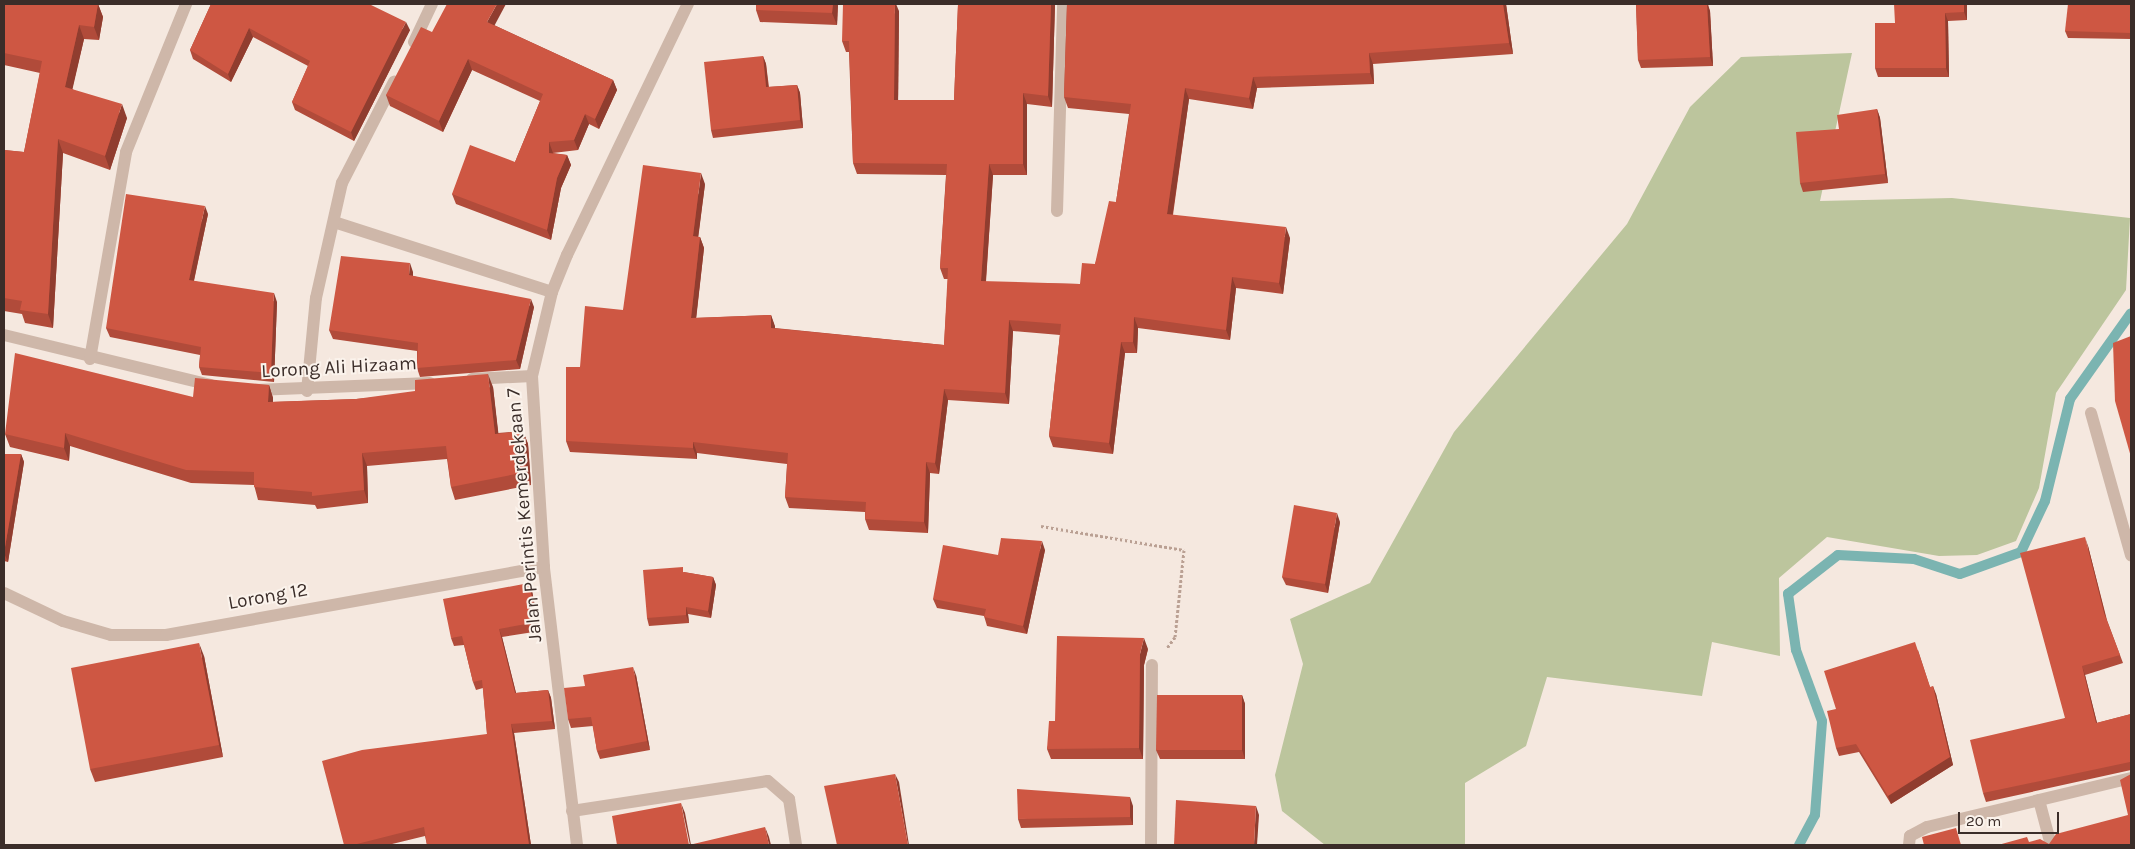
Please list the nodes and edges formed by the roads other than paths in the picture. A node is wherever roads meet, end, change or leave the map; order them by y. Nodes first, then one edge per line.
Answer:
1 (186, 4) edge
2 (432, 4) edge
3 (688, 4) edge
4 (1063, 4) edge
5 (410, 52) edge
6 (400, 69) edge
7 (1057, 212) dead end
8 (334, 222) junction
9 (552, 292) junction
10 (4, 335) edge
11 (90, 359) junction
12 (532, 376) junction
13 (459, 379) edge
14 (441, 381) edge
15 (307, 391) junction
16 (2091, 413) dead end
17 (2131, 555) edge
18 (544, 567) junction
19 (4, 593) edge
20 (1152, 665) road end
21 (2131, 778) edge
22 (2039, 800) junction
23 (572, 811) junction
24 (577, 845) edge
25 (796, 845) edge
26 (1151, 845) edge
27 (1909, 845) edge
28 (2051, 845) edge

1 - 11 street
2 - 5 street
3 - 9 street, Jalan Perintis Kemerdekaan 7
4 - 7 street
6 - 8 street
8 - 9 street
8 - 15 street
9 - 12 street, Jalan Perintis Kemerdekaan 7
10 - 11 street, Lorong Ali Hizaam
11 - 15 street, Lorong Ali Hizaam
12 - 13 street
12 - 18 street, Jalan Perintis Kemerdekaan 7
14 - 15 street, Lorong Ali Hizaam
16 - 17 street
18 - 19 street, Lorong 12
18 - 23 street, Jalan Perintis Kemerdekaan 7
20 - 26 street
21 - 22 street
22 - 27 street
22 - 28 street
23 - 24 street, Jalan Perintis Kemerdekaan 7
23 - 25 street

